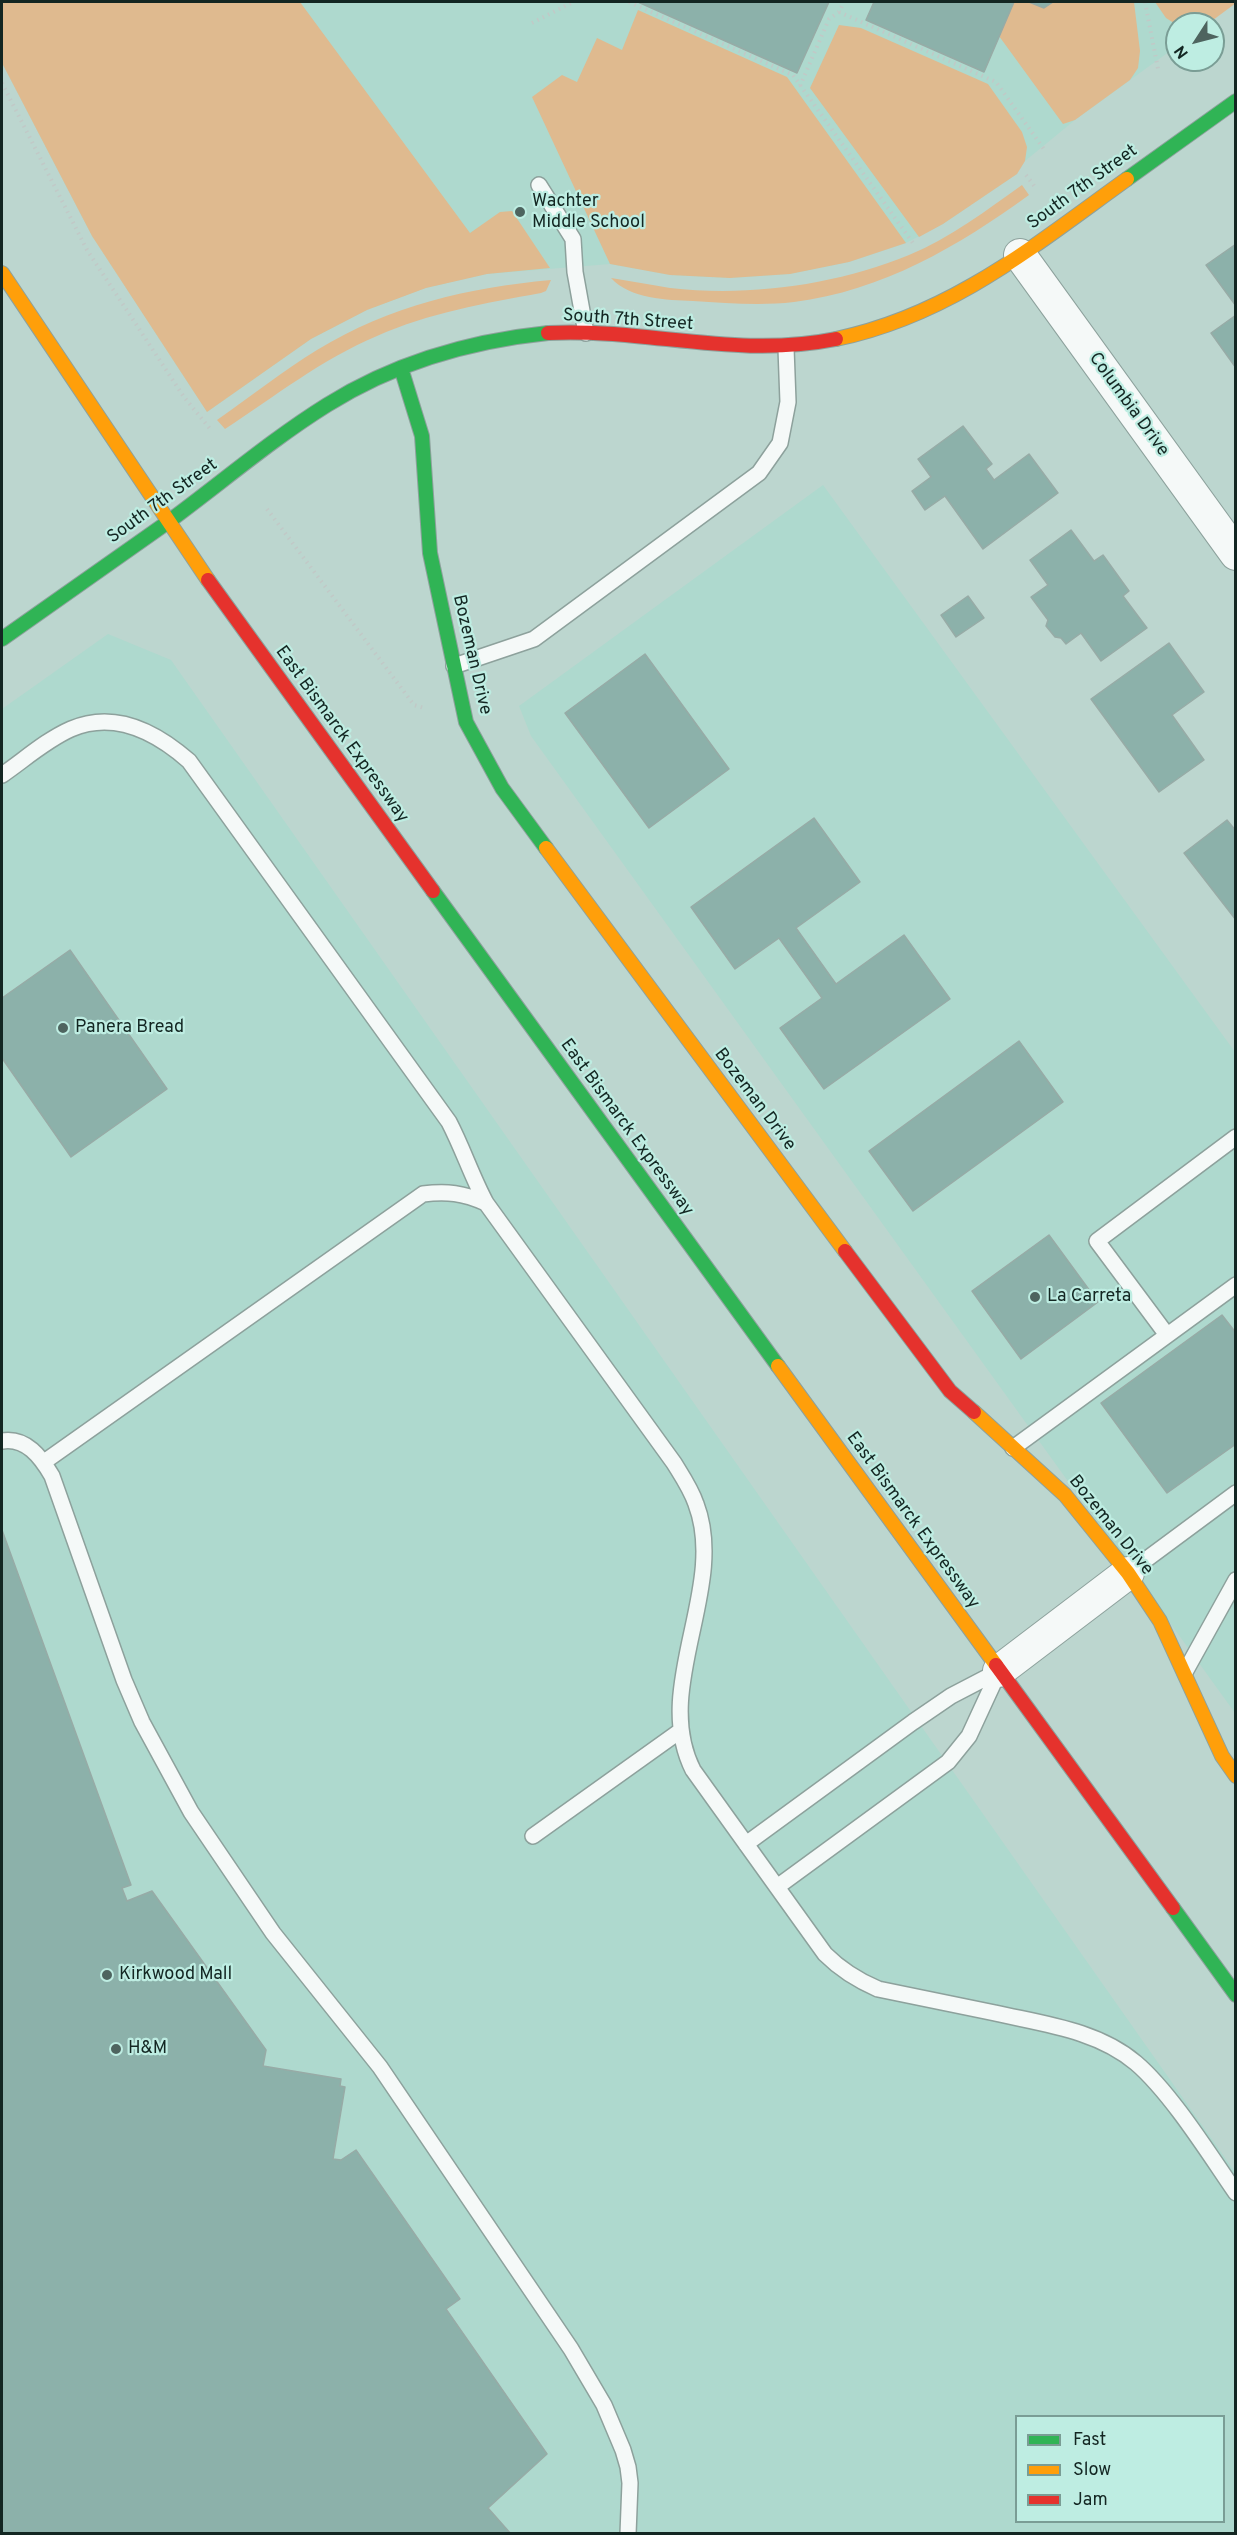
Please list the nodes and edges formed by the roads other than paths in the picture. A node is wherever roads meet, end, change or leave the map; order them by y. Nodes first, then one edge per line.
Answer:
1 (1236, 101) edge
2 (539, 185) dead end
3 (1020, 255) junction
4 (2, 273) edge
5 (586, 333) junction
6 (786, 348) junction
7 (401, 368) junction
8 (168, 522) junction
9 (1236, 554) edge
10 (2, 639) edge
11 (454, 666) junction
12 (2, 775) edge
13 (1236, 1137) edge
14 (486, 1203) junction
15 (1236, 1285) edge
16 (1167, 1335) junction
17 (2, 1441) edge
18 (1013, 1448) junction
19 (44, 1462) junction
20 (1236, 1493) edge
21 (1128, 1573) junction
22 (1236, 1580) edge
23 (999, 1671) junction
24 (1184, 1673) junction
25 (680, 1731) junction
26 (1236, 1776) edge
27 (533, 1836) dead end
28 (746, 1844) junction
29 (777, 1887) junction
30 (1236, 1995) edge
31 (1236, 2193) edge
32 (628, 2534) edge

1 - 3 street, South 7th Street
2 - 5 lane
3 - 6 street, South 7th Street
3 - 9 street, Columbia Drive
4 - 8 street, East Bismarck Expressway
5 - 6 street, South 7th Street
5 - 7 street, South 7th Street
6 - 11 lane
7 - 8 street, South 7th Street
7 - 11 street, Bozeman Drive
8 - 10 street, South 7th Street
8 - 23 street, East Bismarck Expressway
11 - 18 street, Bozeman Drive
12 - 14 lane
13 - 16 lane
14 - 19 lane
14 - 25 lane
15 - 16 lane
16 - 18 lane
17 - 19 lane
18 - 21 street, Bozeman Drive
19 - 32 lane
20 - 21 lane
21 - 23 street
21 - 24 street, Bozeman Drive
22 - 24 lane
23 - 28 lane
23 - 29 lane
23 - 30 street, East Bismarck Expressway
24 - 26 street, Bozeman Drive
25 - 27 lane
25 - 28 lane
28 - 29 lane
29 - 31 lane

